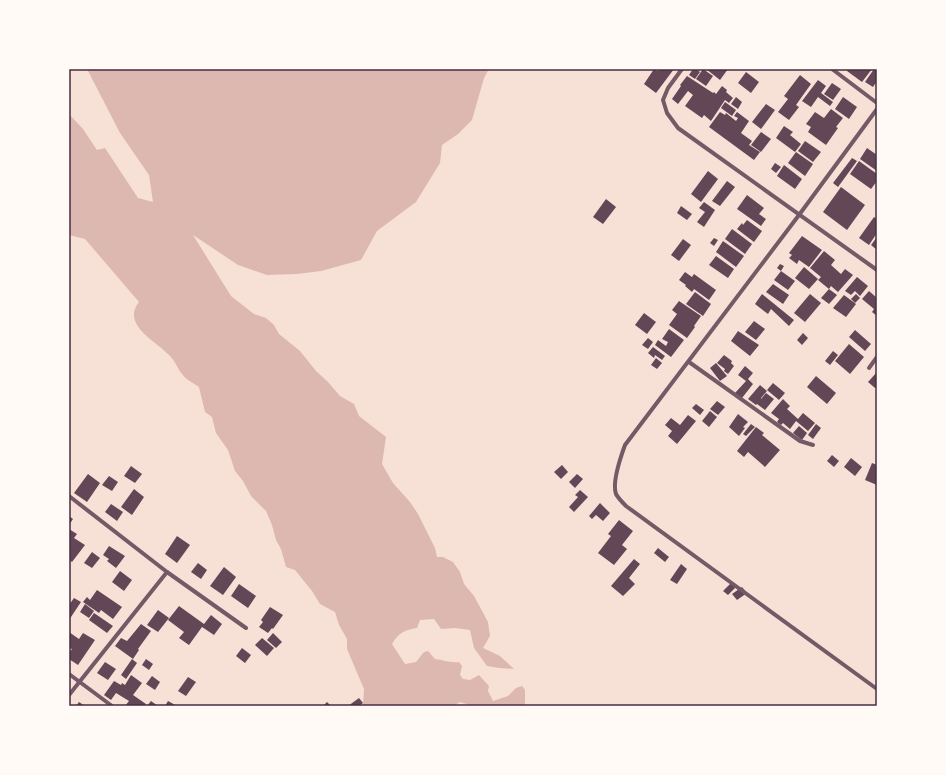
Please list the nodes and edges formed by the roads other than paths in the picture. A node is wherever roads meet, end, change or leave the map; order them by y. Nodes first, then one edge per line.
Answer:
1 (682, 69) edge
2 (832, 69) edge
3 (877, 103) edge
4 (877, 109) edge
5 (799, 215) junction
6 (877, 270) edge
7 (877, 357) edge
8 (689, 362) junction
9 (869, 368) dead end
10 (813, 445) dead end
11 (69, 496) edge
12 (167, 572) junction
13 (246, 628) dead end
14 (69, 674) edge
15 (79, 682) junction
16 (877, 689) edge
17 (69, 695) edge
18 (112, 706) edge

1 - 5 street
2 - 3 street
4 - 5 street
5 - 6 street
5 - 8 street
7 - 9 street
8 - 10 street
8 - 16 street
11 - 12 street
12 - 13 street
12 - 15 street
14 - 15 street
15 - 17 street
15 - 18 street

